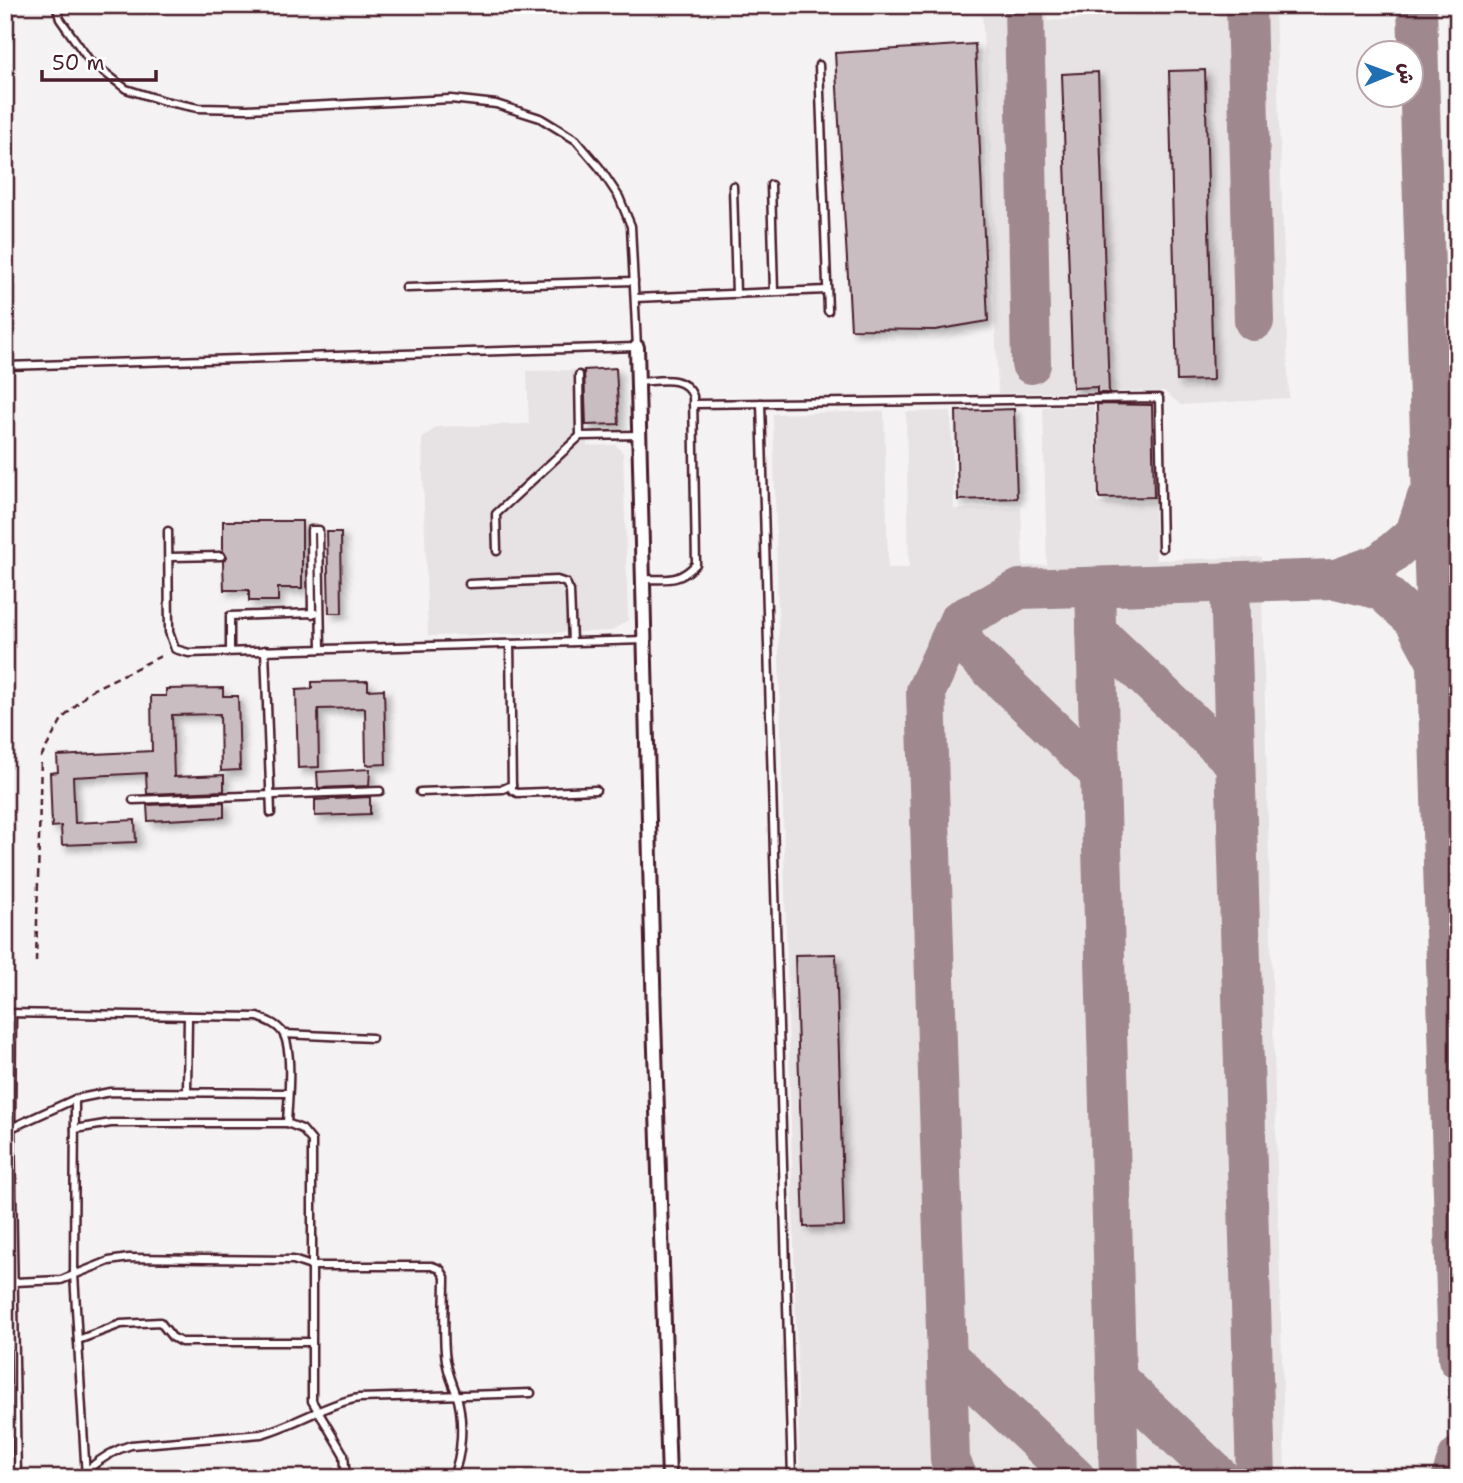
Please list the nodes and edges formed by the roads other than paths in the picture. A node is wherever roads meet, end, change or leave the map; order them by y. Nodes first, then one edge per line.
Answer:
1 (56, 5) edge
2 (819, 65) dead end
3 (771, 185) dead end
4 (733, 187) dead end
5 (634, 281) junction
6 (406, 288) dead end
7 (827, 290) junction
8 (774, 292) junction
9 (736, 294) junction
10 (635, 298) junction
11 (828, 311) dead end
12 (637, 347) junction
13 (5, 366) edge
14 (579, 375) dead end
15 (639, 382) junction
16 (761, 403) junction
17 (693, 404) junction
18 (640, 435) junction
19 (580, 436) junction
20 (168, 531) dead end
21 (1162, 548) dead end
22 (497, 551) dead end
23 (221, 556) dead end
24 (170, 557) junction
25 (643, 579) junction
26 (469, 584) dead end
27 (321, 613) junction
28 (312, 614) junction
29 (645, 640) junction
30 (572, 642) junction
31 (510, 644) junction
32 (321, 649) junction
33 (265, 650) junction
34 (230, 651) junction
35 (512, 785) junction
36 (596, 790) dead end
37 (380, 791) dead end
38 (420, 792) dead end
39 (270, 796) junction
40 (133, 800) dead end
41 (271, 813) dead end
42 (9, 1013) edge
43 (188, 1016) junction
44 (284, 1034) junction
45 (372, 1038) dead end
46 (187, 1092) junction
47 (288, 1093) junction
48 (75, 1099) junction
49 (287, 1123) junction
50 (8, 1128) edge
51 (75, 1129) junction
52 (312, 1266) junction
53 (74, 1274) junction
54 (14, 1282) junction
55 (78, 1340) junction
56 (311, 1342) junction
57 (530, 1393) dead end
58 (456, 1394) junction
59 (318, 1413) junction
60 (86, 1475) edge
61 (18, 1478) edge
62 (101, 1478) edge
63 (346, 1478) edge
64 (452, 1478) edge
65 (669, 1478) edge
66 (792, 1478) edge

1 - 5 lane
2 - 7 lane
3 - 8 lane
4 - 9 lane
5 - 6 lane
5 - 10 lane
7 - 8 lane
7 - 11 lane
8 - 9 lane
9 - 10 lane
10 - 12 lane
12 - 13 lane
12 - 15 street
14 - 19 lane
15 - 17 lane
15 - 18 street
16 - 17 lane
16 - 21 lane
16 - 66 lane
17 - 25 lane
18 - 19 lane
18 - 25 street
19 - 22 lane
20 - 24 lane
23 - 24 lane
24 - 34 lane
25 - 29 street
26 - 30 lane
27 - 28 lane
27 - 28 lane
27 - 32 lane
28 - 34 lane
29 - 30 lane
29 - 65 street
30 - 31 lane
31 - 32 lane
31 - 35 lane
32 - 33 lane
33 - 34 lane
33 - 39 lane
35 - 36 lane
35 - 38 lane
37 - 39 lane
39 - 40 lane
39 - 41 lane
42 - 43 lane
42 - 50 lane
43 - 44 lane
43 - 46 lane
44 - 45 lane
44 - 47 lane
46 - 47 lane
46 - 48 lane
47 - 49 lane
48 - 50 lane
48 - 51 lane
49 - 51 lane
49 - 52 lane
50 - 54 lane
51 - 53 lane
52 - 53 lane
52 - 56 lane
52 - 58 lane
53 - 54 lane
53 - 55 lane
54 - 61 lane
55 - 56 lane
55 - 60 lane
56 - 59 lane
57 - 58 lane
58 - 59 lane
58 - 64 lane
59 - 60 lane
59 - 63 lane
60 - 62 lane

